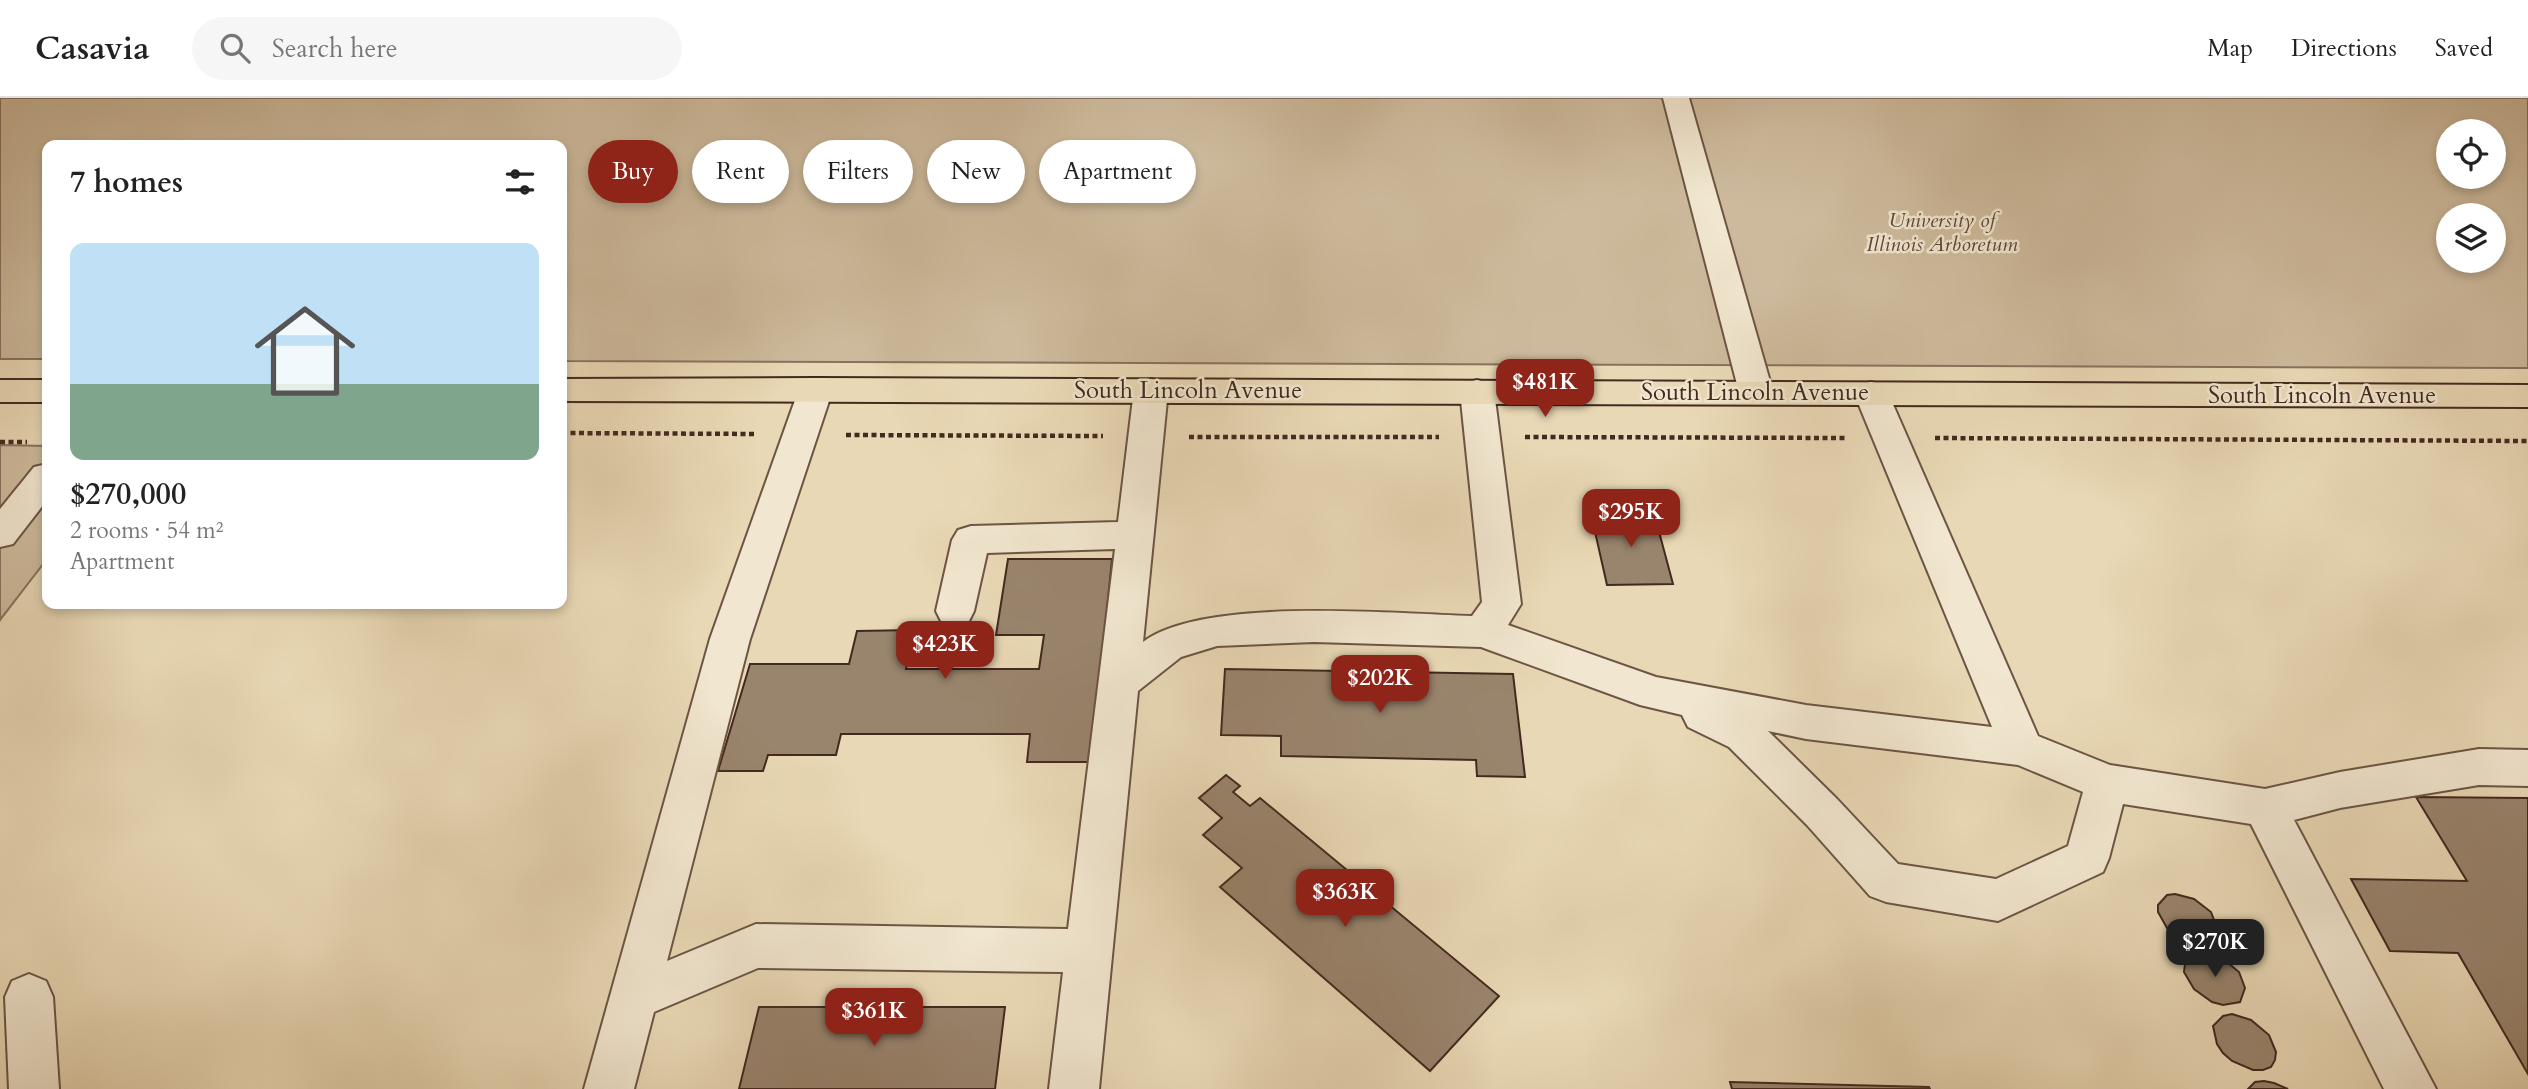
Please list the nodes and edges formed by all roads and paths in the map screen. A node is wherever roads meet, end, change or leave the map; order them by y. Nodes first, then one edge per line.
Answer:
1 (1676, 98) edge
2 (816, 389) junction
3 (567, 390) edge
4 (1151, 390) junction
5 (0, 391) edge
6 (42, 391) edge
7 (1477, 391) junction
8 (1756, 392) junction
9 (1871, 393) junction
10 (2528, 396) edge
11 (567, 433) edge
12 (800, 434) junction
13 (1145, 436) junction
14 (1482, 437) junction
15 (1890, 438) junction
16 (2528, 441) edge
17 (0, 442) edge
18 (36, 442) dead end
19 (42, 482) edge
20 (0, 534) edge
21 (1135, 535) junction
22 (956, 611) dead end
23 (1483, 632) junction
24 (1119, 683) junction
25 (1654, 693) junction
26 (2022, 748) junction
27 (2528, 768) edge
28 (2107, 783) junction
29 (2265, 808) junction
30 (1089, 951) junction
31 (29, 997) dead end
32 (632, 998) junction
33 (34, 1089) edge
34 (609, 1089) edge
35 (1074, 1089) edge
36 (2411, 1089) edge

1 - 8 street
2 - 3 main road, South Lincoln Avenue
2 - 4 main road, South Lincoln Avenue
2 - 12 street
4 - 7 main road, South Lincoln Avenue
4 - 13 street
5 - 6 main road
7 - 8 main road, South Lincoln Avenue
7 - 14 street
8 - 9 main road, South Lincoln Avenue
9 - 10 main road, South Lincoln Avenue
9 - 15 street
11 - 12 path
12 - 13 path
12 - 32 street
13 - 14 path
13 - 21 street
14 - 15 path
14 - 23 street
15 - 16 path
15 - 26 street
17 - 18 path
19 - 20 street
21 - 22 street
21 - 24 street
23 - 24 street
23 - 25 street
24 - 30 street
25 - 26 street
25 - 28 street
26 - 28 street
27 - 29 street
28 - 29 street
29 - 36 street
30 - 32 street
30 - 35 street
31 - 33 street
32 - 34 street

